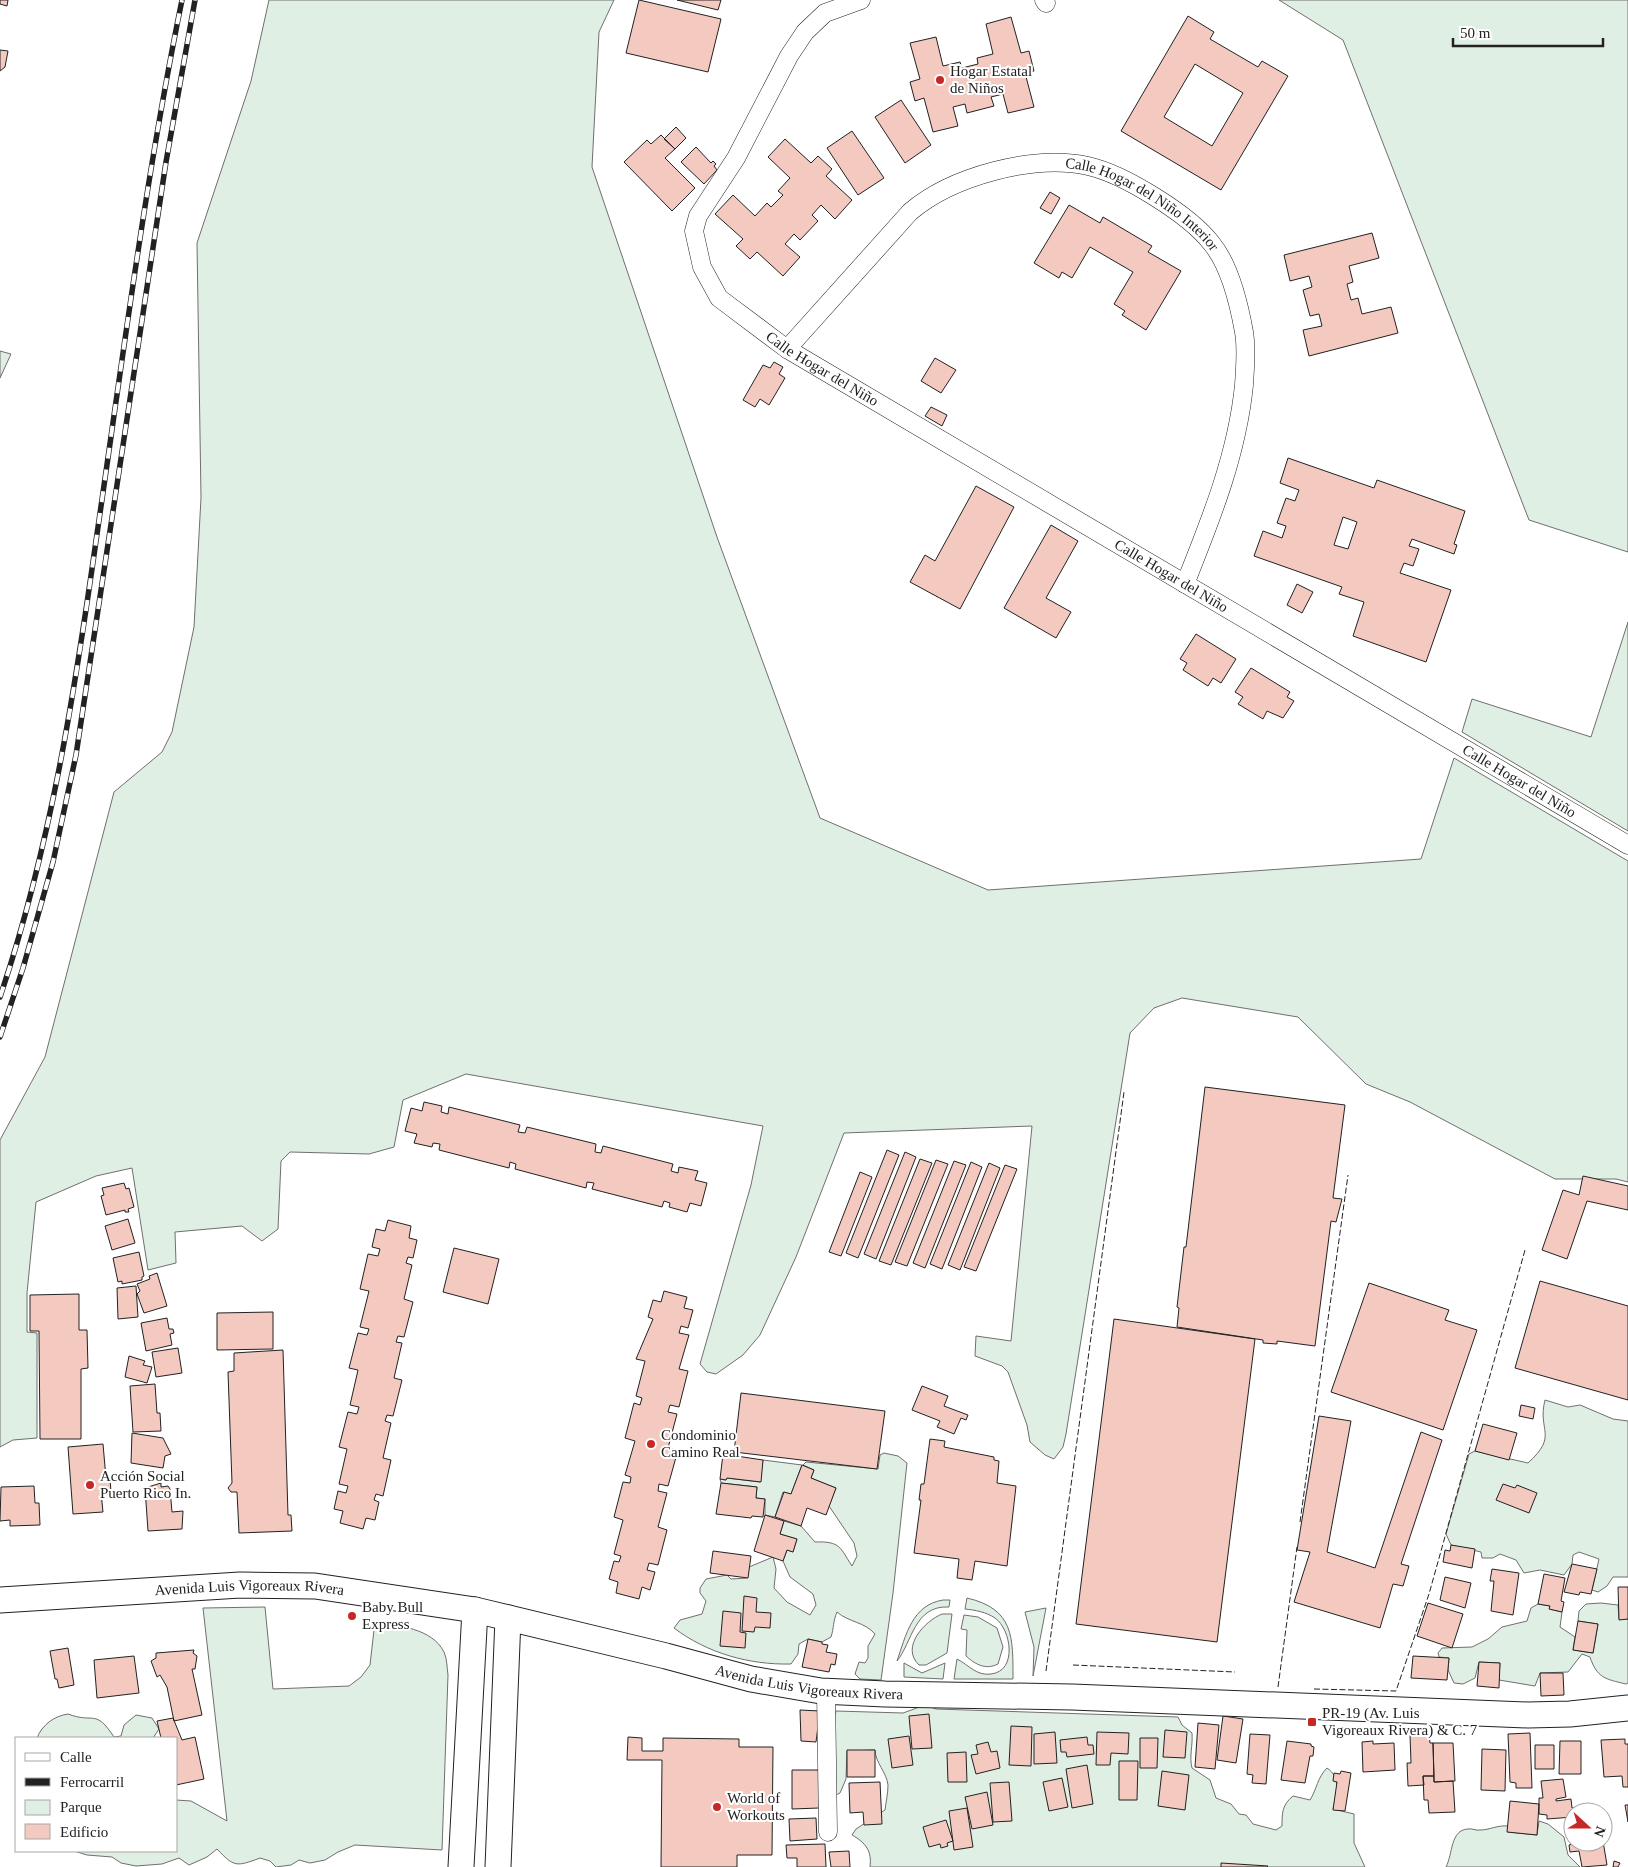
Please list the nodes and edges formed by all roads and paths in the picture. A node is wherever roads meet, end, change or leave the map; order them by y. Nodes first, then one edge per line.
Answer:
1 (862, 0) edge
2 (787, 349) junction
3 (1185, 584) junction
4 (1628, 845) edge
5 (0, 1600) edge
6 (475, 1610) junction
7 (508, 1618) junction
8 (826, 1691) junction
9 (1628, 1708) edge
10 (828, 1832) dead end
11 (461, 1867) edge
12 (498, 1867) edge

1 - 2 street, Calle Hogar del Niño
2 - 3 street, Calle Hogar del Niño
2 - 3 street, Calle Hogar del Niño Interior
3 - 4 street, Calle Hogar del Niño
5 - 6 main road, Avenida Luis Vigoreaux Rivera
6 - 7 main road, Avenida Luis Vigoreaux Rivera
6 - 11 main road
7 - 8 main road, Avenida Luis Vigoreaux Rivera
7 - 12 main road
8 - 9 main road, Avenida Luis Vigoreaux Rivera
8 - 10 street

